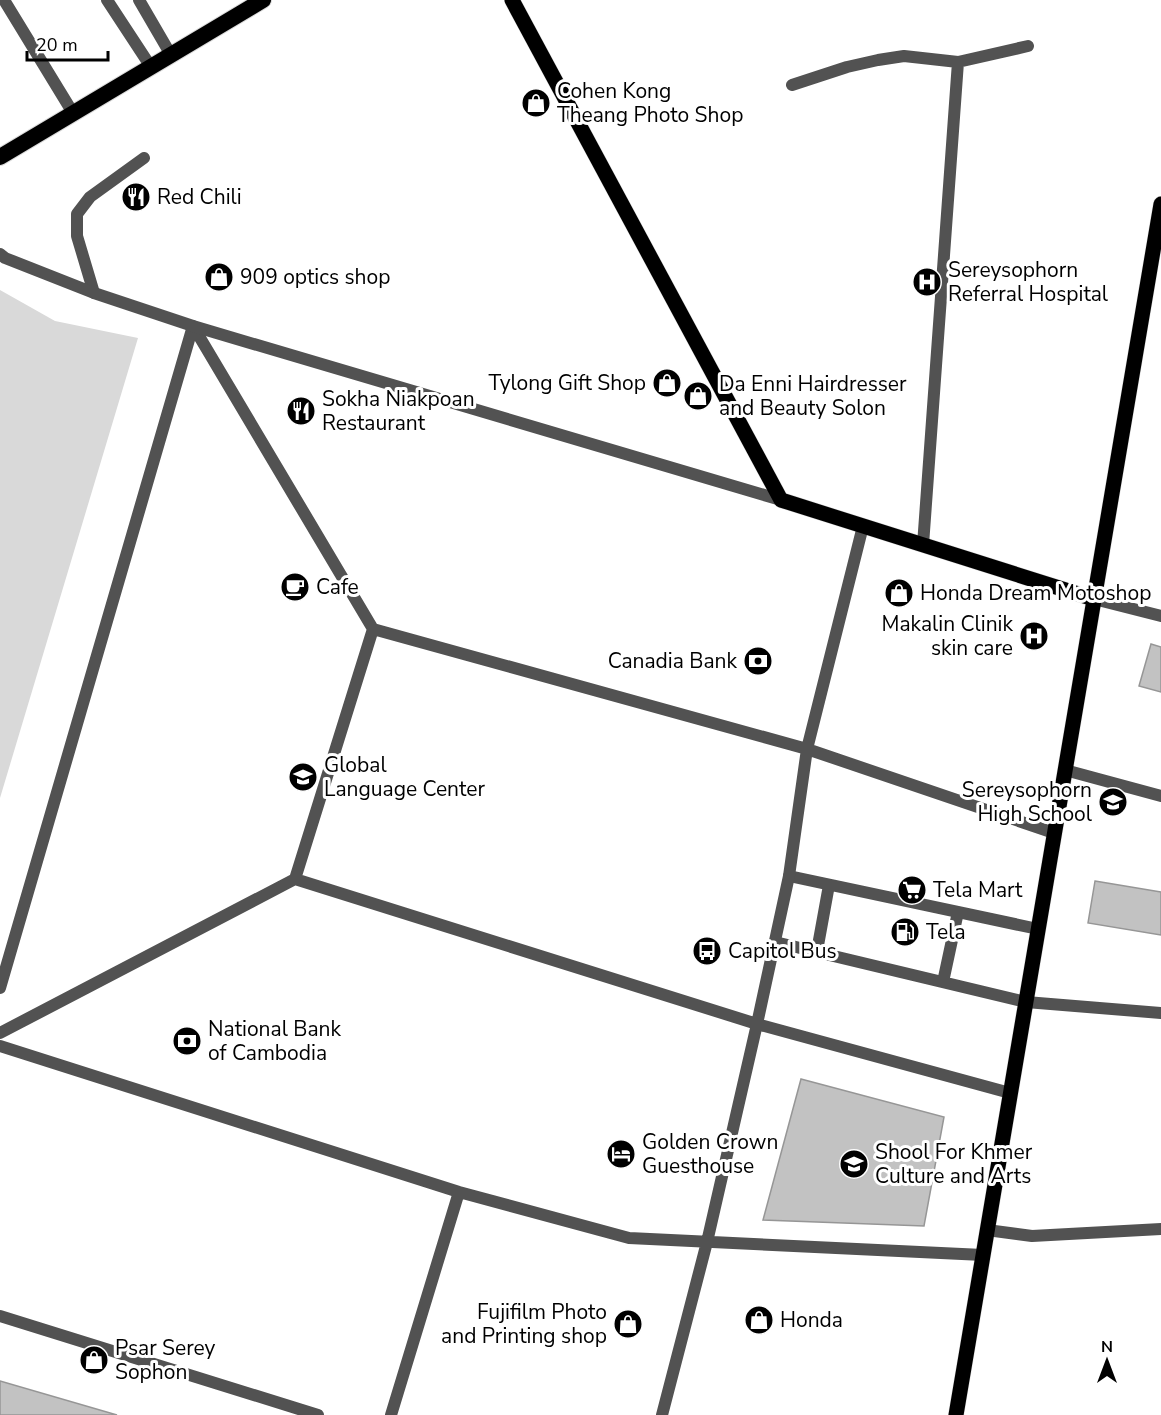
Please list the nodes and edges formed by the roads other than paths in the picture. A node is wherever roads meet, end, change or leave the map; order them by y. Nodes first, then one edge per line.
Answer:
1 (4, 0) edge
2 (107, 0) edge
3 (139, 0) edge
4 (263, 0) edge
5 (512, 0) edge
6 (1028, 46) dead end
7 (171, 55) junction
8 (958, 62) junction
9 (151, 67) junction
10 (792, 85) dead end
11 (74, 113) junction
12 (0, 156) edge
13 (144, 158) dead end
14 (1161, 204) edge
15 (0, 254) edge
16 (94, 293) junction
17 (193, 326) junction
18 (781, 500) junction
19 (863, 526) junction
20 (923, 545) junction
21 (1094, 599) junction
22 (1161, 616) edge
23 (373, 629) junction
24 (807, 749) junction
25 (1065, 770) junction
26 (1161, 796) edge
27 (1054, 834) junction
28 (789, 876) junction
29 (294, 879) junction
30 (829, 885) junction
31 (958, 912) junction
32 (1038, 929) junction
33 (775, 942) junction
34 (817, 951) junction
35 (943, 982) junction
36 (0, 988) edge
37 (1026, 1002) junction
38 (1161, 1013) edge
39 (757, 1024) junction
40 (0, 1033) edge
41 (0, 1046) edge
42 (1010, 1093) junction
43 (459, 1192) junction
44 (1161, 1229) edge
45 (987, 1230) junction
46 (706, 1242) junction
47 (983, 1255) junction
48 (0, 1316) edge
49 (318, 1415) edge
50 (391, 1415) edge
51 (662, 1415) edge
52 (956, 1415) edge

1 - 11 street
2 - 9 street
3 - 7 street
4 - 7 highway
5 - 18 main road
6 - 8 street
7 - 9 highway
8 - 10 street
8 - 20 street
9 - 11 highway
11 - 12 highway
13 - 16 street
14 - 21 main road
15 - 16 street
16 - 17 street
17 - 18 street
17 - 23 street
17 - 36 street
18 - 19 main road
19 - 20 main road
19 - 24 street
20 - 21 main road
21 - 22 street
21 - 25 main road
23 - 24 street
23 - 29 street
24 - 27 street
24 - 28 street
25 - 26 street
25 - 27 main road
27 - 32 main road
28 - 30 street
28 - 33 street
29 - 39 street
29 - 40 street
30 - 31 street
30 - 34 street
31 - 32 street
31 - 35 street
32 - 37 main road
33 - 34 street
33 - 39 street
34 - 35 street
35 - 37 street
37 - 38 street
37 - 42 main road
39 - 42 street
39 - 46 street
41 - 43 street
42 - 45 main road
43 - 46 street
43 - 50 street
44 - 45 street
45 - 47 main road
46 - 47 street
46 - 51 street
47 - 52 main road
48 - 49 street

